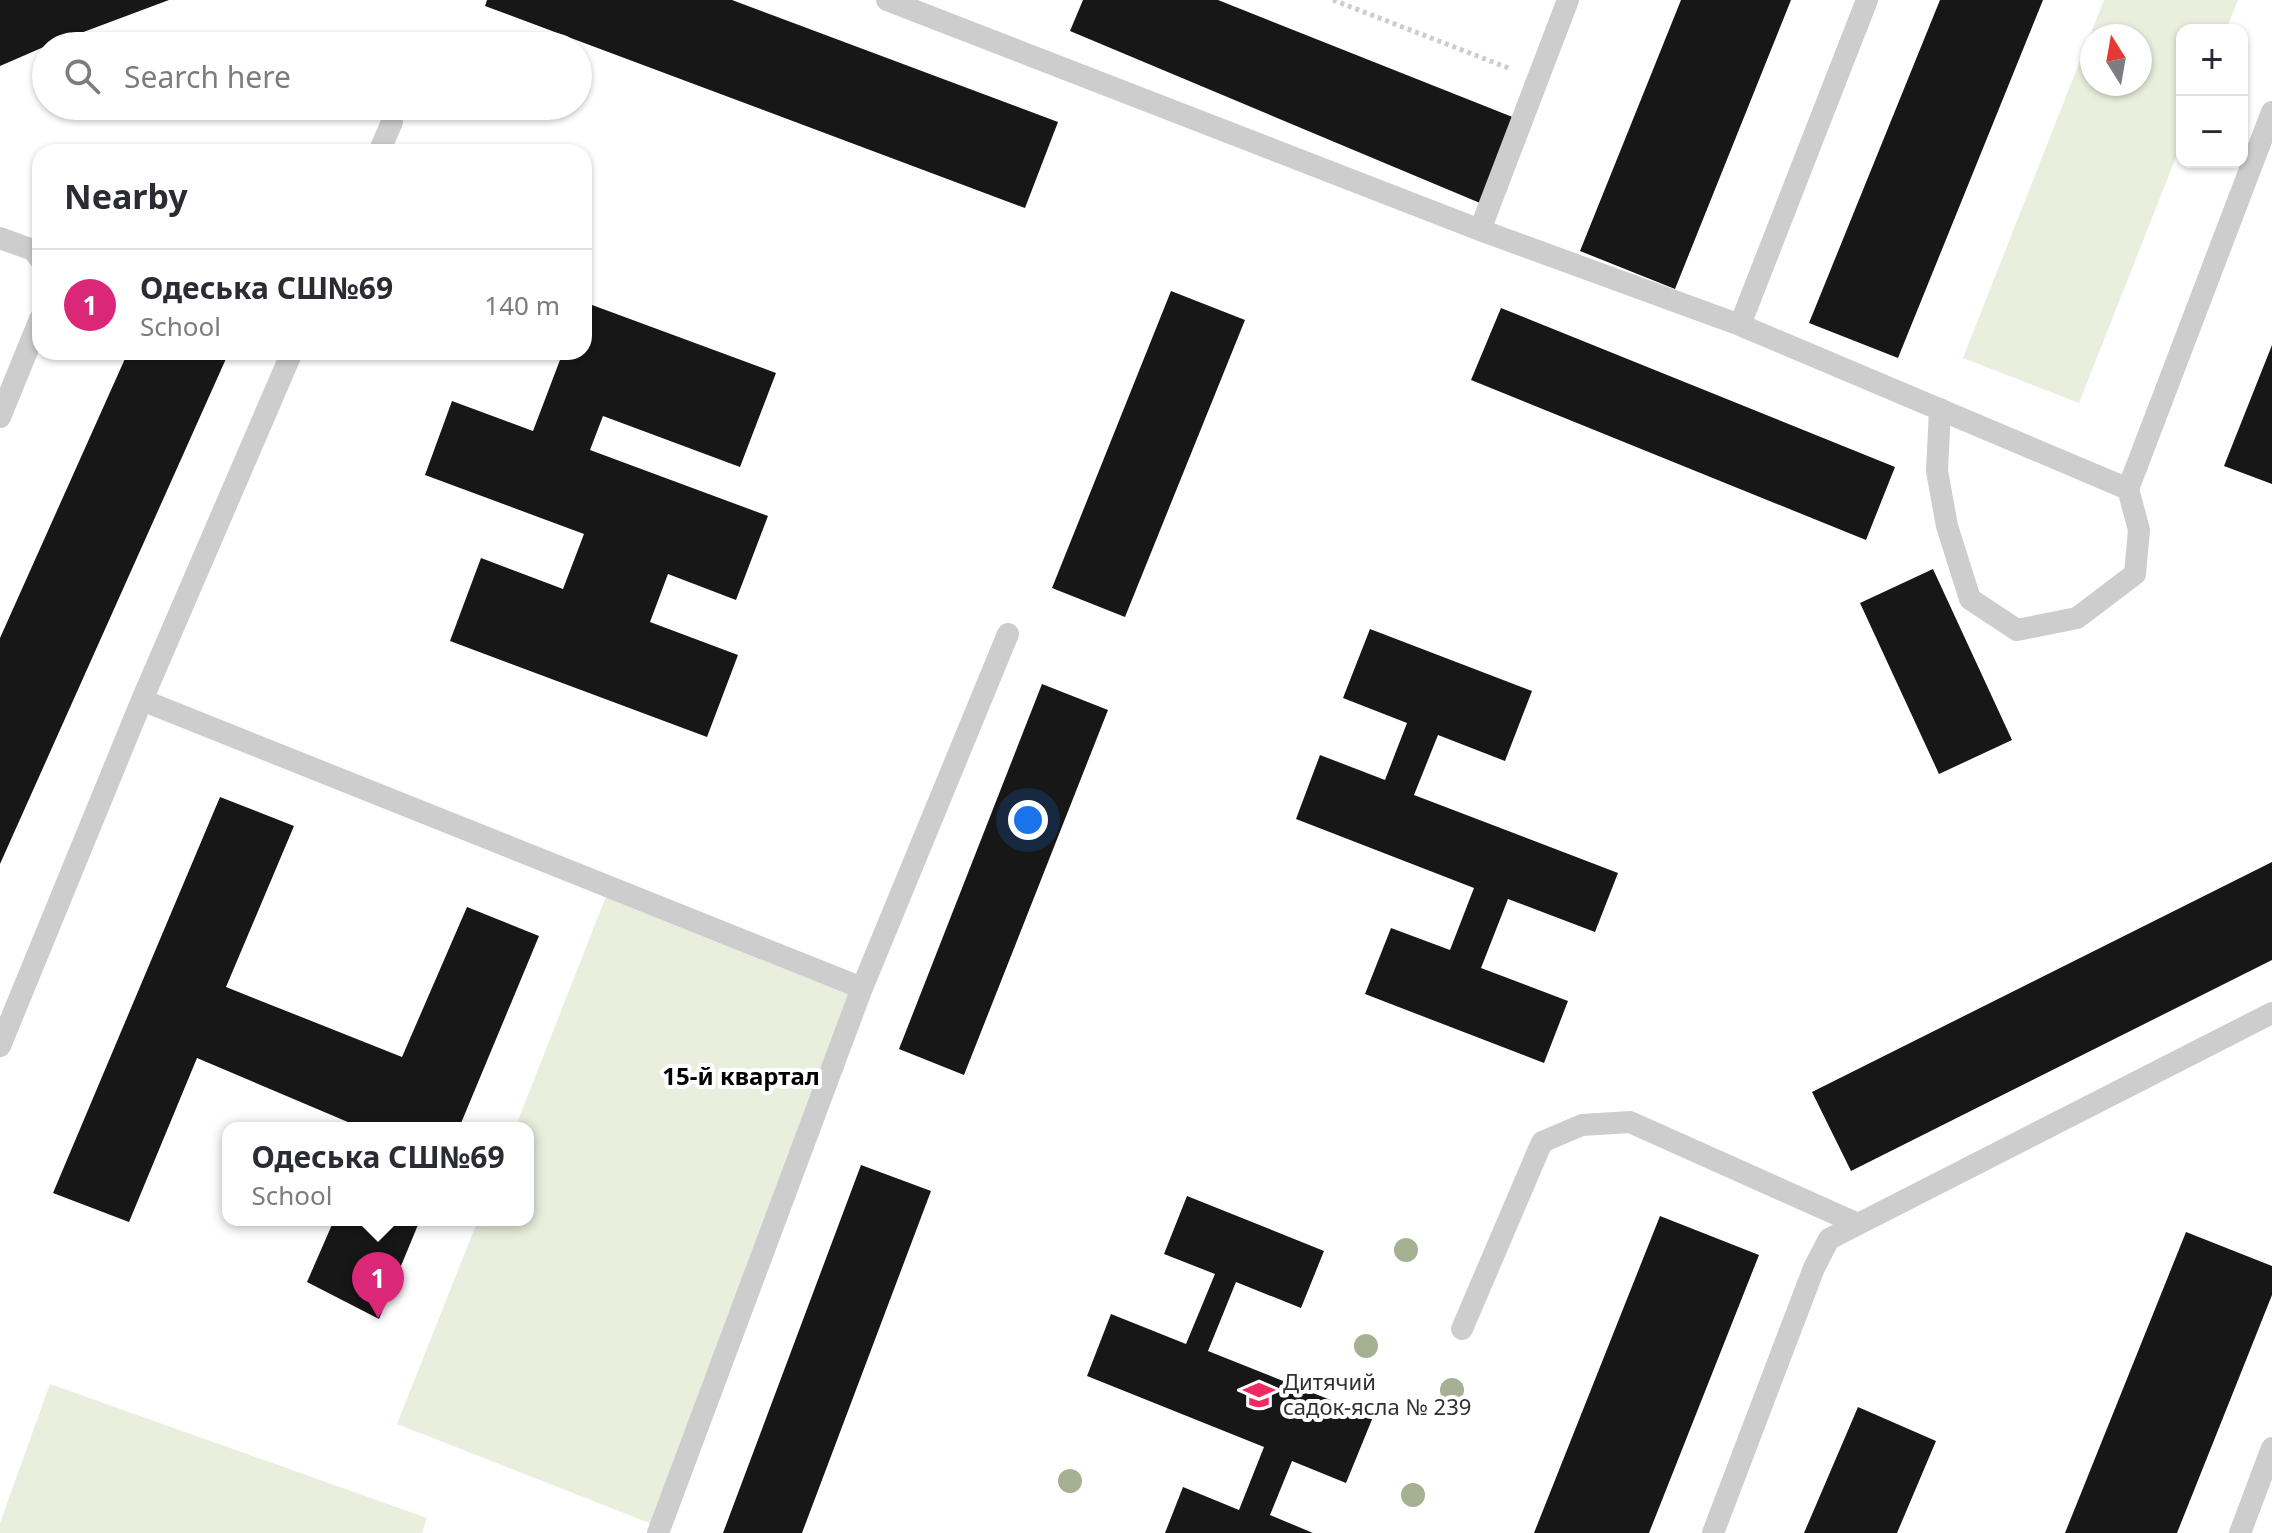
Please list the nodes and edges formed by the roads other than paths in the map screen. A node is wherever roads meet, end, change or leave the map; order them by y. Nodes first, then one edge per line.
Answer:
1 (887, 0) edge
2 (1568, 0) edge
3 (1867, 0) edge
4 (2272, 112) edge
5 (392, 122) dead end
6 (382, 144) edge
7 (1480, 230) junction
8 (0, 238) edge
9 (32, 250) edge
10 (1740, 325) junction
11 (32, 339) edge
12 (289, 360) edge
13 (1940, 409) junction
14 (0, 417) edge
15 (2128, 489) junction
16 (1008, 634) dead end
17 (142, 700) junction
18 (862, 988) junction
19 (2272, 1013) edge
20 (0, 1046) edge
21 (1858, 1224) junction
22 (1462, 1329) dead end
23 (2272, 1448) edge
24 (658, 1533) edge
25 (1713, 1533) edge
26 (2240, 1533) edge

1 - 7 lane
2 - 7 lane
3 - 10 lane
4 - 15 lane
5 - 6 lane
7 - 10 lane
8 - 9 lane
10 - 13 lane
11 - 14 lane
12 - 17 lane
13 - 15 lane
13 - 15 lane
16 - 18 lane
17 - 18 lane
17 - 20 lane
18 - 24 lane
19 - 21 lane
21 - 22 lane
21 - 25 lane
23 - 26 lane

